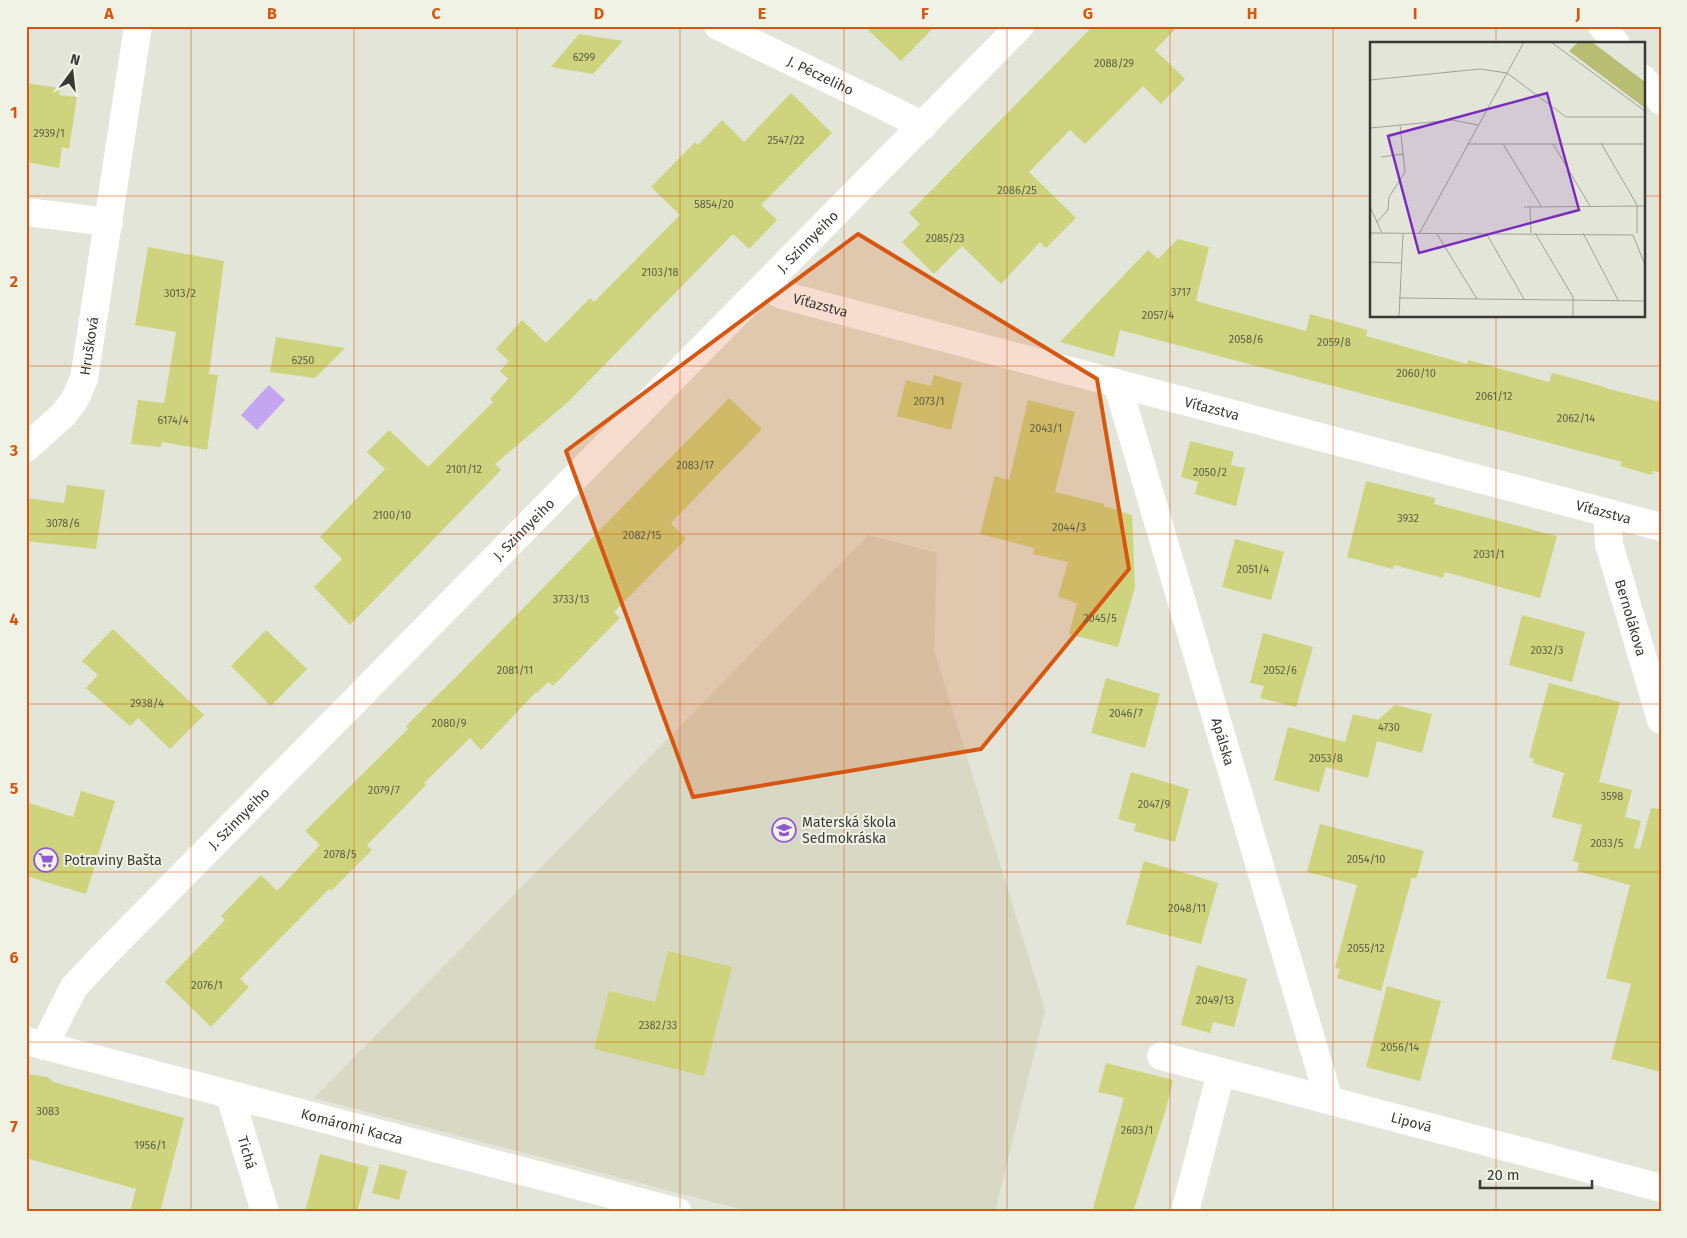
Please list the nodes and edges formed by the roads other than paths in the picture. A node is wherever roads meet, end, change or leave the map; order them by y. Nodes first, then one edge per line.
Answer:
1 (138, 26) edge
2 (718, 26) edge
3 (1020, 26) edge
4 (1602, 26) edge
5 (1614, 42) edge
6 (1644, 80) edge
7 (1661, 101) edge
8 (922, 126) junction
9 (26, 212) edge
10 (108, 222) junction
11 (765, 286) junction
12 (1117, 383) junction
13 (26, 448) edge
14 (1607, 513) junction
15 (1661, 527) edge
16 (1661, 720) edge
17 (35, 1043) edge
18 (1161, 1056) dead end
19 (1221, 1072) junction
20 (230, 1094) junction
21 (1329, 1100) junction
22 (1661, 1188) edge
23 (265, 1212) edge
24 (678, 1212) edge
25 (1185, 1212) edge

1 - 10 street, Hrušková
2 - 8 street, J. Péczeliho
3 - 8 street, J. Szinnyeiho
4 - 5 street
6 - 7 street
8 - 11 street, J. Szinnyeiho
9 - 10 street
10 - 13 street, Hrušková
11 - 12 street, Víťazstva
11 - 17 street, J. Szinnyeiho
12 - 14 street, Víťazstva
12 - 21 street, Apálska
14 - 15 street, Víťazstva
14 - 16 street, Bernolákova
17 - 20 street, Komáromi Kacza
18 - 19 street, Lipová
19 - 21 street, Lipová
19 - 25 street
20 - 23 street, Tichá
20 - 24 street, Komáromi Kacza
21 - 22 street, Lipová

